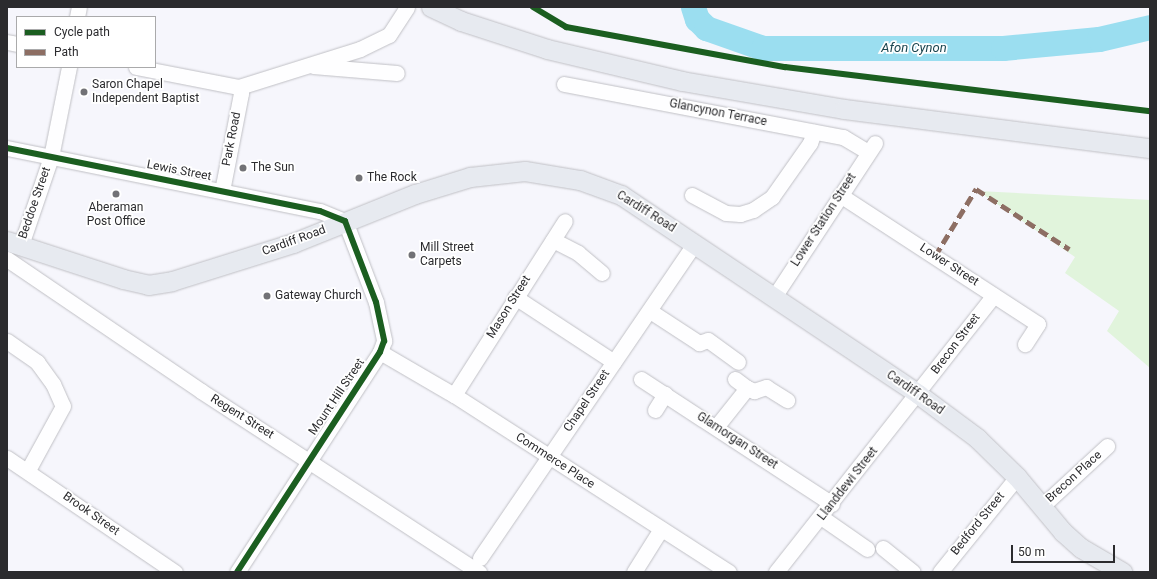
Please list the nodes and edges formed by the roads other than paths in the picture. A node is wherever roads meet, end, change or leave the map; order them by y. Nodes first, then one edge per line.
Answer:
1 (432, 7) edge
2 (405, 12) edge
3 (304, 65) junction
4 (69, 68) edge
5 (141, 68) edge
6 (397, 73) dead end
7 (564, 84) dead end
8 (240, 87) junction
9 (814, 132) junction
10 (7, 148) edge
11 (872, 148) joint
12 (1150, 148) edge
13 (51, 157) junction
14 (222, 191) junction
15 (692, 195) dead end
16 (840, 195) junction
17 (565, 220) dead end
18 (345, 221) junction
19 (553, 240) junction
20 (14, 243) edge
21 (695, 243) junction
22 (7, 259) edge
23 (602, 273) dead end
24 (994, 295) junction
25 (515, 297) junction
26 (774, 297) junction
27 (650, 311) junction
28 (7, 341) edge
29 (1025, 344) dead end
30 (380, 352) junction
31 (614, 362) junction
32 (738, 362) dead end
33 (641, 378) dead end
34 (735, 379) dead end
35 (747, 388) junction
36 (665, 394) junction
37 (918, 394) junction
38 (454, 395) junction
39 (787, 400) dead end
40 (656, 410) dead end
41 (716, 427) junction
42 (1107, 446) dead end
43 (549, 457) junction
44 (7, 458) edge
45 (309, 460) junction
46 (28, 470) junction
47 (1017, 477) junction
48 (832, 504) junction
49 (1041, 507) junction
50 (821, 517) junction
51 (661, 529) junction
52 (883, 548) dead end
53 (867, 549) dead end
54 (479, 565) edge
55 (175, 572) edge
56 (237, 572) edge
57 (634, 572) edge
58 (729, 572) edge
59 (776, 572) edge
60 (913, 572) edge
61 (940, 572) edge
62 (1122, 572) edge

1 - 12 main road
2 - 3 street
3 - 6 street
3 - 8 street
4 - 13 street, Beddoe Street
5 - 8 street
7 - 9 street, Glancynon Terrace
8 - 14 street, Park Road
9 - 11 street, Glancynon Terrace
9 - 15 street
10 - 13 street, Lewis Street
11 - 16 street, Lower Station Street
13 - 14 street, Lewis Street
13 - 20 street, Beddoe Street
14 - 18 street, Lewis Street
16 - 24 street, Lower Street
16 - 26 street, Lower Station Street
17 - 19 street, Mason Street
18 - 20 main road, Cardiff Road
18 - 21 main road, Cardiff Road
18 - 30 street, Mount Hill Street
19 - 23 street
19 - 25 street, Mason Street
21 - 26 main road, Cardiff Road
21 - 27 street, Chapel Street
22 - 45 street, Regent Street
24 - 29 street, Lower Street
24 - 37 street, Brecon Street
25 - 31 street
25 - 38 street, Mason Street
26 - 37 main road, Cardiff Road
27 - 31 street, Chapel Street
27 - 32 street
28 - 46 street
30 - 38 street, Commerce Place
30 - 45 street, Mount Hill Street
31 - 43 street, Chapel Street
33 - 36 street, Glamorgan Street
34 - 35 street
35 - 39 street
35 - 41 street
36 - 40 street
36 - 41 street, Glamorgan Street
37 - 47 main road, Cardiff Road
37 - 48 street, Llanddewi Street
38 - 43 street, Commerce Place
41 - 48 street, Glamorgan Street
42 - 49 street, Brecon Place
43 - 51 street, Commerce Place
43 - 54 street, Chapel Street
44 - 46 street, Brook Street
45 - 54 street, Regent Street
45 - 56 street, Mount Hill Street
46 - 55 street, Brook Street
47 - 49 main road, Cardiff Road
47 - 61 street, Bedford Street
48 - 50 street, Llanddewi Street
49 - 62 main road, Cardiff Road
50 - 53 street
50 - 59 street, Llanddewi Street
51 - 57 street
51 - 58 street, Commerce Place
52 - 60 street

